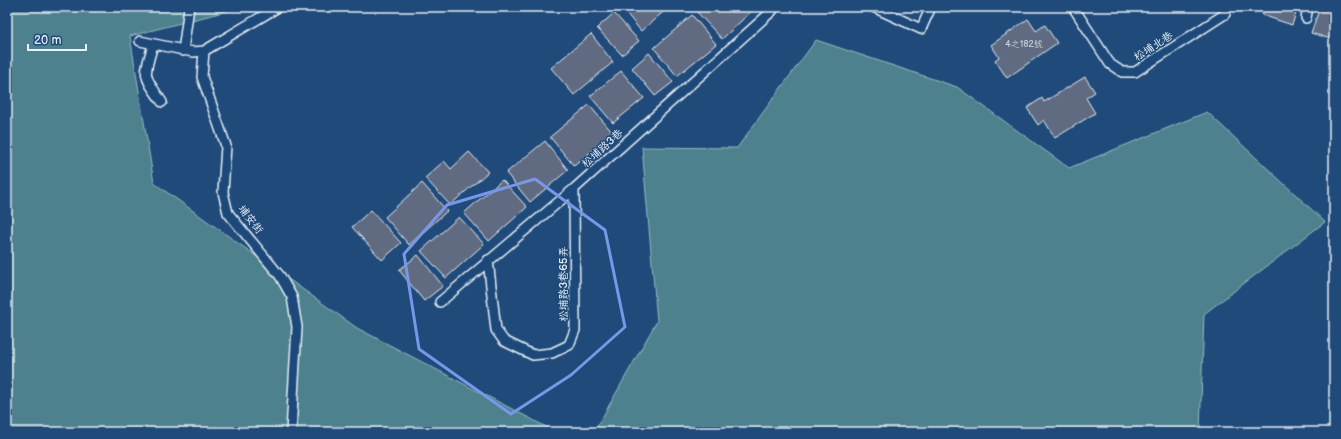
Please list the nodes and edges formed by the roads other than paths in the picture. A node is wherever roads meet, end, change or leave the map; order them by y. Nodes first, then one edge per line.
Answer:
1 (189, 7) edge
2 (278, 7) edge
3 (774, 7) edge
4 (873, 7) edge
5 (931, 7) edge
6 (1308, 7) edge
7 (1074, 8) edge
8 (1225, 14) dead end
9 (1306, 18) dead end
10 (140, 41) dead end
11 (153, 45) junction
12 (183, 51) junction
13 (204, 51) junction
14 (162, 102) dead end
15 (574, 189) junction
16 (488, 260) junction
17 (440, 302) dead end
18 (291, 432) edge

1 - 12 lane
2 - 13 lane
3 - 15 lane, 松埔路3巷
4 - 5 lane
6 - 9 lane
7 - 8 lane, 松埔北巷
10 - 11 lane
11 - 12 lane
11 - 14 lane
12 - 13 lane
13 - 18 lane, 埔安街
15 - 16 lane, 松埔路3巷
15 - 16 lane, 松埔路3巷65弄
16 - 17 lane, 松埔路3巷

